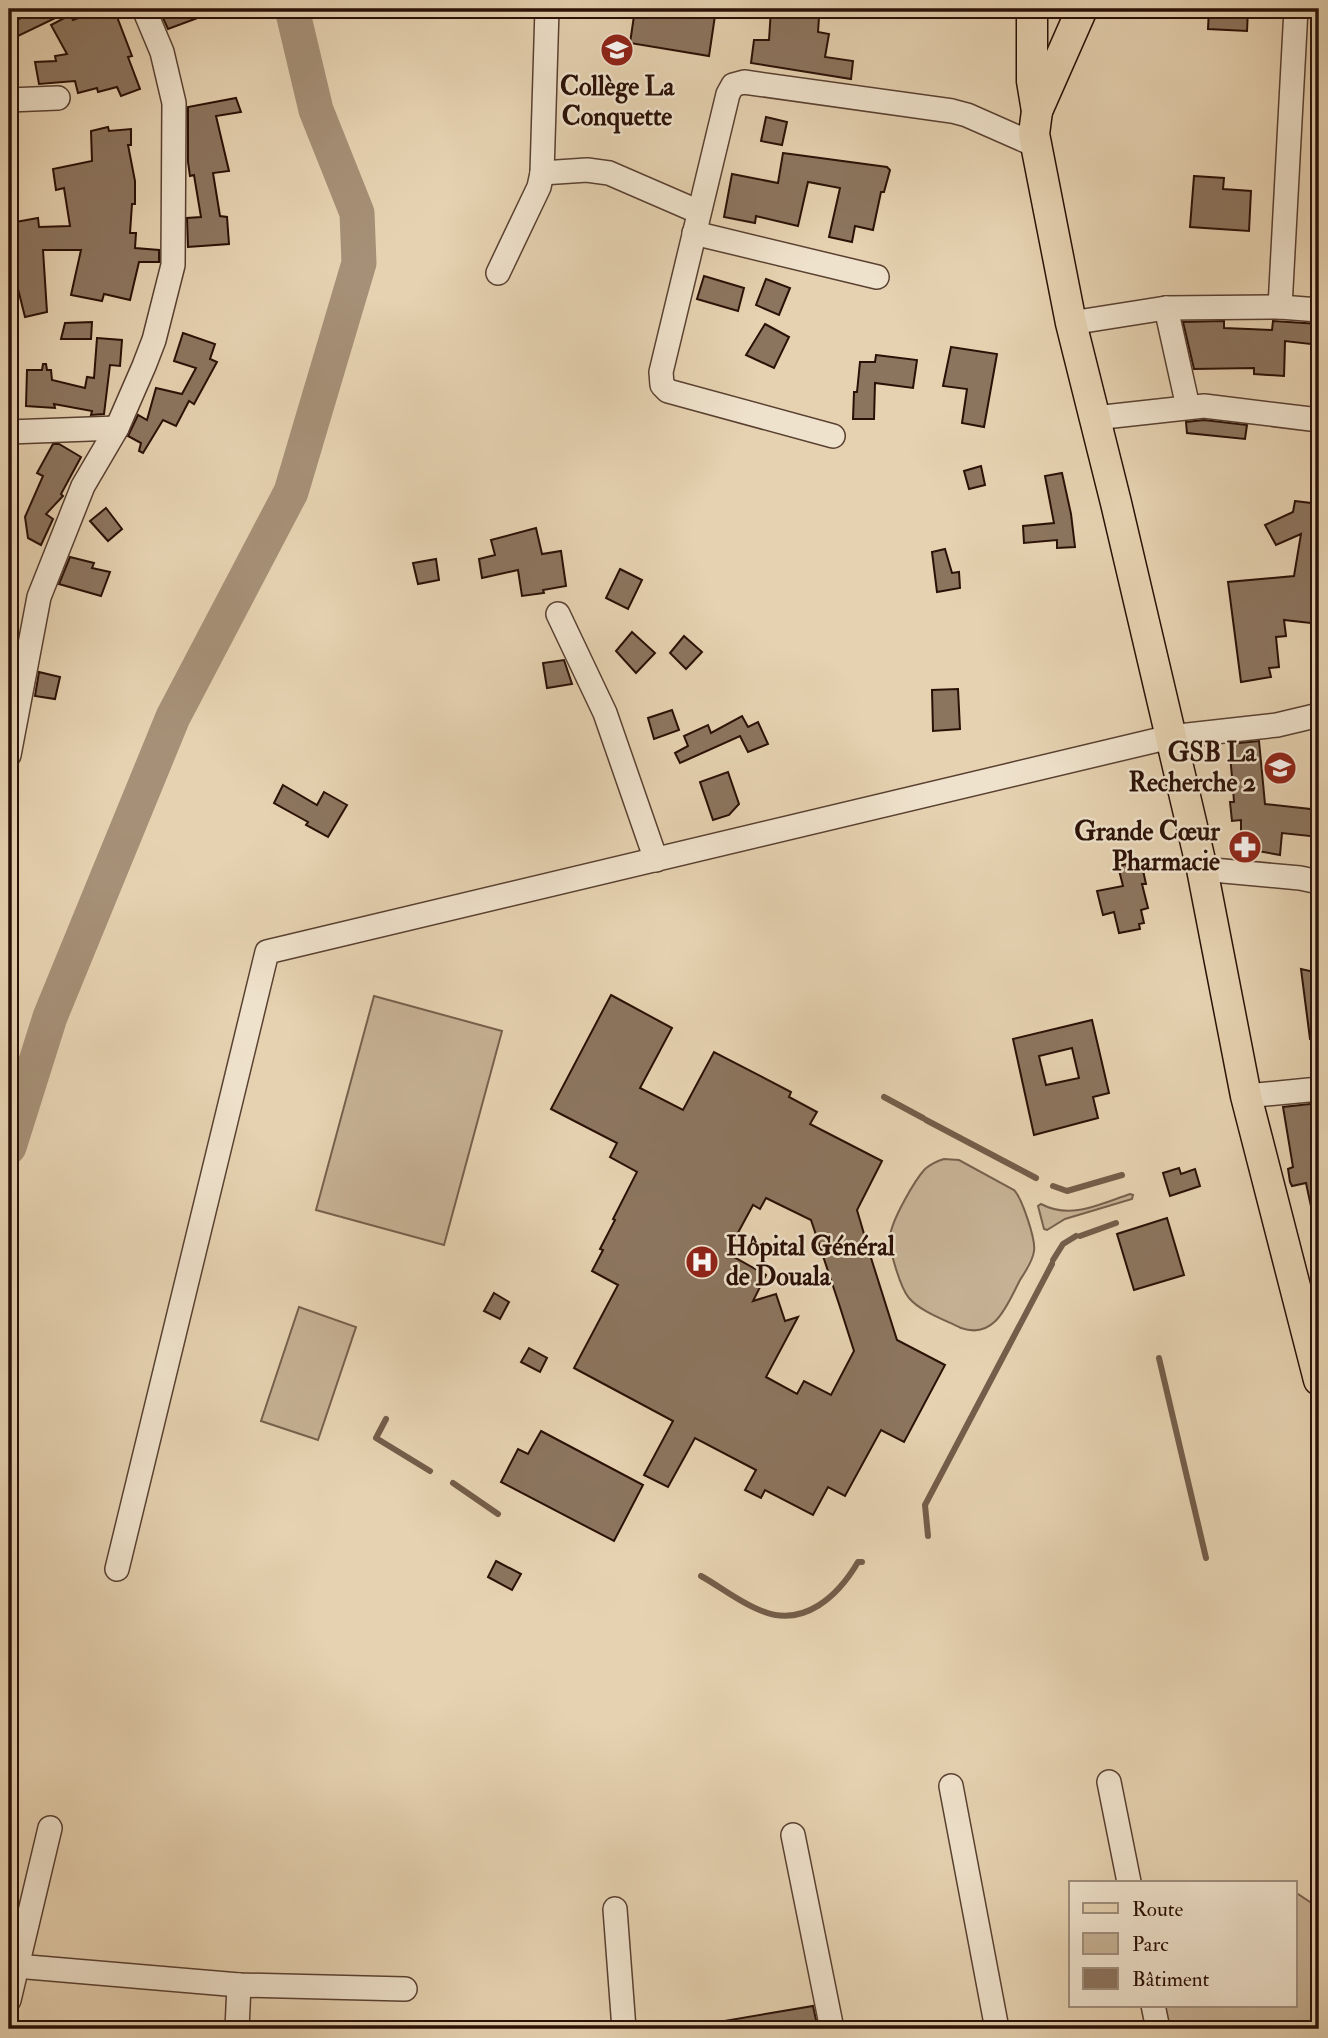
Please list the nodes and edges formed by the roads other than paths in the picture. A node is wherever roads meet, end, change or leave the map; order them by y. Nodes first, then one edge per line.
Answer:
1 (144, 9) edge
2 (547, 9) edge
3 (1032, 9) edge
4 (1082, 9) edge
5 (1296, 9) edge
6 (58, 98) dead end
7 (9, 100) edge
8 (1037, 111) junction
9 (1035, 145) junction
10 (542, 173) junction
11 (696, 222) junction
12 (499, 273) dead end
13 (877, 277) dead end
14 (1280, 307) junction
15 (1166, 308) junction
16 (1319, 310) edge
17 (1071, 323) junction
18 (1188, 407) junction
19 (1095, 418) junction
20 (1319, 420) edge
21 (117, 428) junction
22 (9, 432) edge
23 (833, 436) dead end
24 (558, 614) dead end
25 (1319, 715) edge
26 (1277, 725) junction
27 (1319, 732) edge
28 (1170, 737) junction
29 (9, 755) edge
30 (656, 860) junction
31 (1202, 869) junction
32 (1319, 882) edge
33 (1319, 1089) edge
34 (1246, 1096) junction
35 (1319, 1380) edge
36 (117, 1569) dead end
37 (1110, 1783) dead end
38 (951, 1786) dead end
39 (50, 1828) dead end
40 (793, 1835) dead end
41 (1129, 1881) edge
42 (615, 1909) dead end
43 (15, 1941) edge
44 (16, 1966) junction
45 (239, 1985) junction
46 (405, 1989) dead end
47 (9, 2000) edge
48 (1153, 2007) edge
49 (237, 2029) edge
50 (624, 2029) edge
51 (832, 2029) edge
52 (997, 2029) edge
53 (1158, 2029) edge

1 - 21 street
2 - 10 street
3 - 8 main road
4 - 8 main road
5 - 14 street
6 - 7 street
8 - 9 main road
9 - 11 street
9 - 17 main road
10 - 11 street
10 - 12 street
11 - 13 street
11 - 23 street
14 - 15 street
14 - 16 street
15 - 17 street
15 - 18 street
17 - 19 main road
18 - 19 street
18 - 20 street
19 - 28 main road
21 - 22 street
21 - 29 street
24 - 30 street
25 - 26 street
26 - 27 street
26 - 28 street
28 - 30 street
28 - 31 main road
30 - 36 street
31 - 32 street
31 - 34 main road
33 - 34 street
34 - 35 main road
37 - 41 street
38 - 52 street
39 - 43 street
40 - 51 street
42 - 50 street
43 - 44 street
44 - 45 street
44 - 47 street
45 - 46 street
45 - 49 street
48 - 53 street

